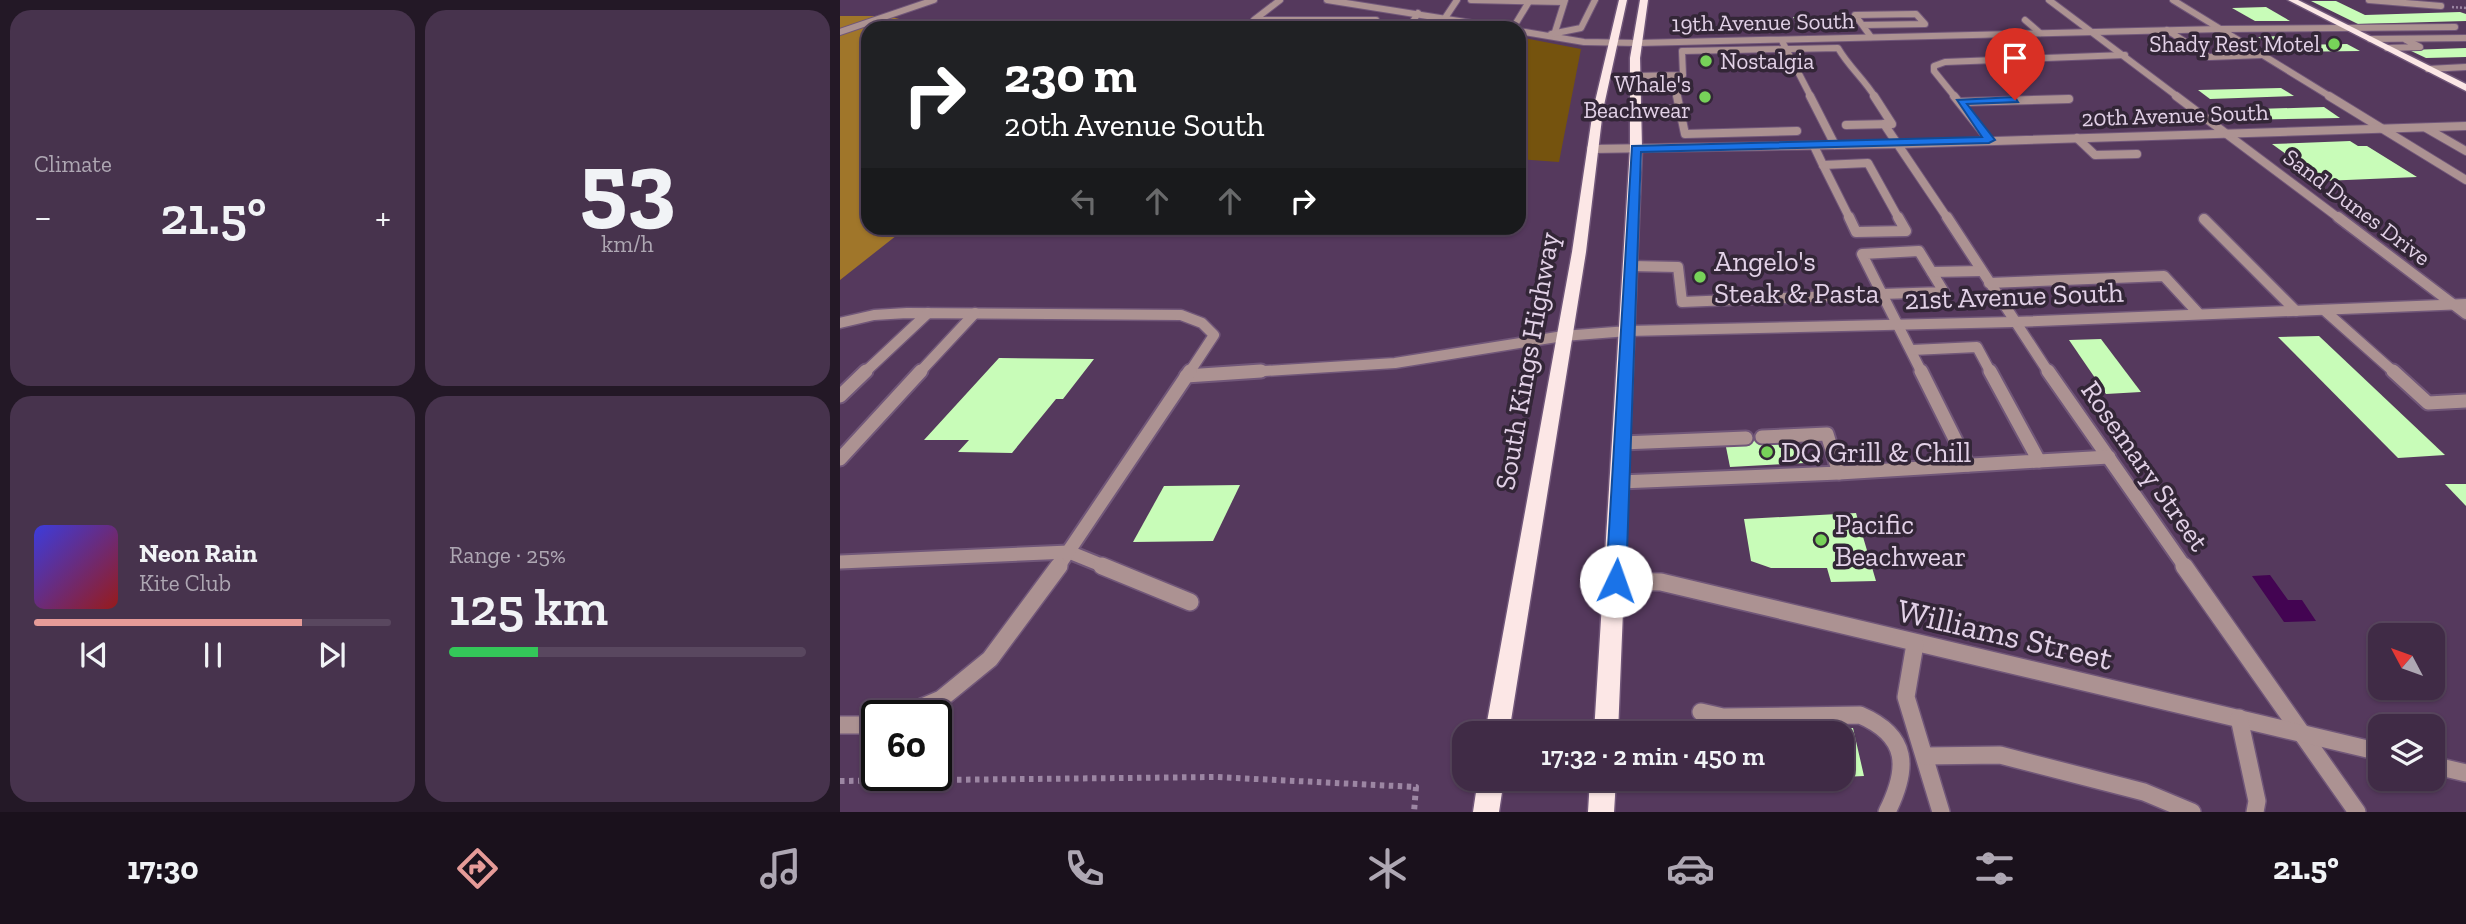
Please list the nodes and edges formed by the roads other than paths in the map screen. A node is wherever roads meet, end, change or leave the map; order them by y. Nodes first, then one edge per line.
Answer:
1 (934, 0) edge
2 (1280, 0) edge
3 (1327, 0) edge
4 (1457, 0) edge
5 (1471, 0) edge
6 (1595, 0) edge
7 (1623, 0) edge
8 (1644, 0) edge
9 (2049, 0) edge
10 (2173, 0) edge
11 (2292, 0) edge
12 (2369, 0) edge
13 (1496, 1) edge
14 (1530, 1) edge
15 (1564, 1) edge
16 (1364, 2) edge
17 (2441, 6) dead end
18 (1395, 10) junction
19 (1418, 13) junction
20 (1445, 18) junction
21 (1376, 20) joint
22 (2025, 20) dead end
23 (872, 21) edge
24 (1413, 21) edge
25 (1462, 21) edge
26 (1517, 21) edge
27 (861, 25) edge
28 (1863, 25) junction
29 (2346, 27) junction
30 (2455, 27) dead end
31 (2221, 29) junction
32 (2167, 30) junction
33 (840, 32) edge
34 (1526, 32) edge
35 (1555, 32) junction
36 (2090, 32) junction
37 (2040, 33) junction
38 (1547, 36) junction
39 (1871, 37) junction
40 (2403, 38) junction
41 (2466, 38) edge
42 (1781, 39) junction
43 (2370, 39) junction
44 (1713, 41) junction
45 (1612, 42) junction
46 (1639, 43) junction
47 (2387, 48) junction
48 (1786, 49) junction
49 (1716, 51) junction
50 (2126, 55) junction
51 (2263, 55) junction
52 (2466, 67) edge
53 (2428, 69) junction
54 (1635, 76) junction
55 (1673, 76) junction
56 (2466, 88) edge
57 (2069, 99) dead end
58 (1960, 102) junction
59 (1635, 109) junction
60 (1679, 109) junction
61 (1884, 124) junction
62 (1846, 125) dead end
63 (2466, 127) edge
64 (2426, 128) junction
65 (2380, 129) junction
66 (1797, 131) dead end
67 (2226, 132) junction
68 (1726, 133) junction
69 (2077, 138) junction
70 (1989, 140) junction
71 (1900, 144) junction
72 (1835, 145) junction
73 (1814, 146) junction
74 (1730, 147) junction
75 (1591, 149) junction
76 (1636, 149) junction
77 (2466, 151) edge
78 (2137, 154) dead end
79 (1823, 164) junction
80 (2466, 180) edge
81 (2204, 219) dead end
82 (1631, 266) junction
83 (1932, 272) junction
84 (1985, 277) junction
85 (1882, 295) junction
86 (2460, 304) edge
87 (2323, 310) junction
88 (2296, 311) junction
89 (928, 313) junction
90 (975, 313) junction
91 (2199, 314) junction
92 (2466, 314) edge
93 (2012, 321) junction
94 (840, 323) edge
95 (1899, 324) junction
96 (1628, 331) junction
97 (1563, 336) junction
98 (1912, 350) junction
99 (1186, 376) junction
100 (840, 396) edge
101 (2466, 401) edge
102 (1762, 437) dead end
103 (1746, 438) dead end
104 (1622, 443) junction
105 (2109, 457) junction
106 (840, 459) edge
107 (2039, 461) junction
108 (1968, 465) junction
109 (1839, 473) junction
110 (1620, 482) junction
111 (1069, 552) junction
112 (840, 562) edge
113 (1616, 581) junction
114 (1190, 603) dead end
115 (1915, 644) junction
116 (939, 700) edge
117 (1702, 712) dead end
118 (2239, 718) junction
119 (1499, 721) edge
120 (1607, 721) edge
121 (840, 725) edge
122 (861, 725) edge
123 (2304, 733) junction
124 (2368, 749) edge
125 (1925, 756) junction
126 (2445, 768) edge
127 (2466, 774) edge
128 (1489, 791) edge
129 (1602, 791) edge
130 (1486, 812) edge
131 (1601, 812) edge
132 (1887, 812) edge
133 (1941, 812) edge
134 (2192, 812) edge
135 (2255, 812) edge
136 (2357, 812) edge

1 - 23 street
2 - 21 street
3 - 16 street
4 - 20 street
5 - 13 street
6 - 35 street
7 - 45 main road, South Kings Highway
8 - 46 main road
9 - 36 street, Sand Dunes Drive
10 - 31 street
11 - 29 main road
12 - 17 street
13 - 14 street
14 - 15 street
14 - 26 street
15 - 35 street
16 - 18 street
18 - 19 street
18 - 21 street
19 - 20 street
19 - 24 street
20 - 25 street
22 - 37 street
27 - 33 street
28 - 28 street
28 - 39 street
29 - 30 street, 19th Avenue South
29 - 31 street, 19th Avenue South
29 - 43 main road
31 - 32 street, 19th Avenue South
31 - 51 street
32 - 36 street, 19th Avenue South
32 - 51 street
34 - 38 street, 19th Avenue South
35 - 38 street
36 - 37 street, 19th Avenue South
36 - 50 street, Sand Dunes Drive
37 - 39 street, 19th Avenue South
38 - 45 street, 19th Avenue South
39 - 42 street, 19th Avenue South
40 - 41 street
40 - 43 street
40 - 47 street
42 - 44 street, 19th Avenue South
42 - 48 street
43 - 47 main road
44 - 46 street, 19th Avenue South
44 - 49 street
45 - 46 street, 19th Avenue South
45 - 75 main road, South Kings Highway
46 - 54 main road
47 - 53 main road
48 - 49 street
48 - 61 street
48 - 72 street
49 - 55 street
50 - 58 street
50 - 67 street, Sand Dunes Drive
51 - 65 street
52 - 53 street
53 - 56 main road
54 - 55 street
54 - 59 main road
55 - 60 street
57 - 58 street
58 - 70 street
59 - 60 street
59 - 76 main road
60 - 68 street
61 - 62 street
61 - 71 street, Rosemary Street
63 - 64 street, 20th Avenue South
64 - 65 street, 20th Avenue South
64 - 77 street
65 - 67 street, 20th Avenue South
65 - 80 street
66 - 68 street
67 - 69 street, 20th Avenue South
67 - 86 street, Sand Dunes Drive
68 - 74 street
69 - 70 street, 20th Avenue South
69 - 78 street
70 - 71 street, 20th Avenue South
71 - 72 street, 20th Avenue South
71 - 84 street, Rosemary Street
72 - 73 street, 20th Avenue South
73 - 74 street, 20th Avenue South
73 - 79 street
74 - 76 street, 20th Avenue South
75 - 76 street, 20th Avenue South
75 - 97 main road, South Kings Highway
76 - 82 main road
79 - 79 street
81 - 88 street
82 - 85 street
82 - 96 main road
83 - 84 street
83 - 85 street
83 - 85 street
84 - 91 street
84 - 93 street, Rosemary Street
85 - 95 street
86 - 87 street, 21st Avenue South
86 - 92 street, Sand Dunes Drive
87 - 88 street, 21st Avenue South
87 - 101 street
88 - 91 street, 21st Avenue South
89 - 90 street
89 - 94 street
89 - 100 street
90 - 99 street
90 - 106 street
91 - 93 street, 21st Avenue South
93 - 95 street, 21st Avenue South
93 - 105 street, Rosemary Street
95 - 96 street, 21st Avenue South
95 - 98 street
96 - 97 street, 21st Avenue South
96 - 104 main road
97 - 99 street, 21st Avenue South
97 - 119 main road, South Kings Highway
98 - 107 street
98 - 108 street
99 - 111 street
102 - 109 street
103 - 104 street
104 - 110 main road
105 - 107 street
105 - 123 street, Rosemary Street
107 - 108 street
108 - 109 street
109 - 110 street
110 - 113 main road
111 - 112 street
111 - 114 street
111 - 116 street
113 - 115 street, Williams Street
113 - 120 main road
115 - 118 street, Williams Street
115 - 125 street
117 - 132 street
118 - 123 street, Williams Street
118 - 135 street
121 - 122 street
123 - 124 street, Williams Street
123 - 136 street, Rosemary Street
125 - 133 street
125 - 134 street
126 - 127 street
128 - 130 main road
129 - 131 main road

